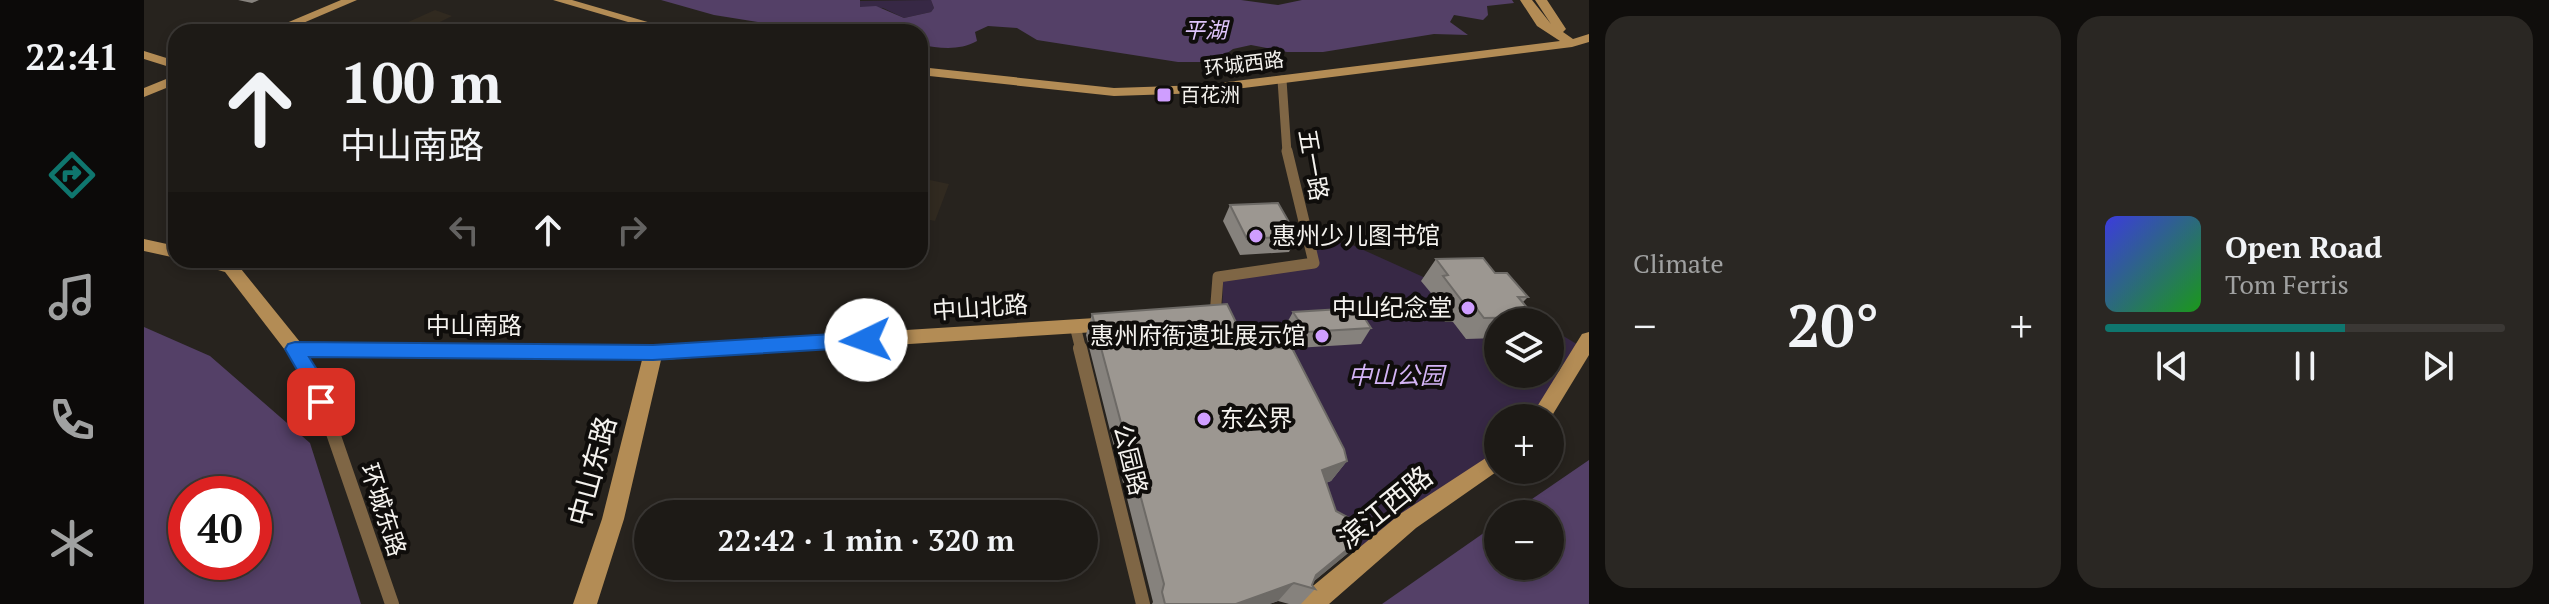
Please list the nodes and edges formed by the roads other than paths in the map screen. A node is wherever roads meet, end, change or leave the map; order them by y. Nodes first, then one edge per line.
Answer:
1 (351, 0) edge
2 (559, 0) edge
3 (1526, 0) edge
4 (1541, 0) edge
5 (291, 24) edge
6 (647, 24) edge
7 (1589, 38) edge
8 (1572, 43) junction
9 (1589, 49) edge
10 (144, 55) edge
11 (168, 62) edge
12 (928, 72) edge
13 (1282, 80) junction
14 (168, 82) edge
15 (144, 93) edge
16 (144, 245) edge
17 (168, 250) edge
18 (231, 268) edge
19 (1207, 316) edge
20 (1137, 322) edge
21 (1075, 326) junction
22 (1589, 339) edge
23 (295, 349) junction
24 (653, 353) junction
25 (1549, 404) edge
26 (1484, 469) edge
27 (392, 604) edge
28 (585, 604) edge
29 (1143, 604) edge
30 (1311, 604) edge

1 - 5 street
2 - 6 street
3 - 8 street
4 - 8 street
7 - 8 street, 环城西路
8 - 9 street
8 - 13 street, 环城西路
10 - 11 street
12 - 13 street, 环城西路
13 - 19 street, 五一路
14 - 15 street
16 - 17 street
18 - 23 street, 环城东路
20 - 21 street, 中山北路
21 - 24 street, 中山北路
21 - 29 street, 公园路
22 - 25 street
23 - 24 street, 中山南路
23 - 27 street, 环城东路
24 - 28 street, 中山东路
26 - 30 street, 滨江西路

